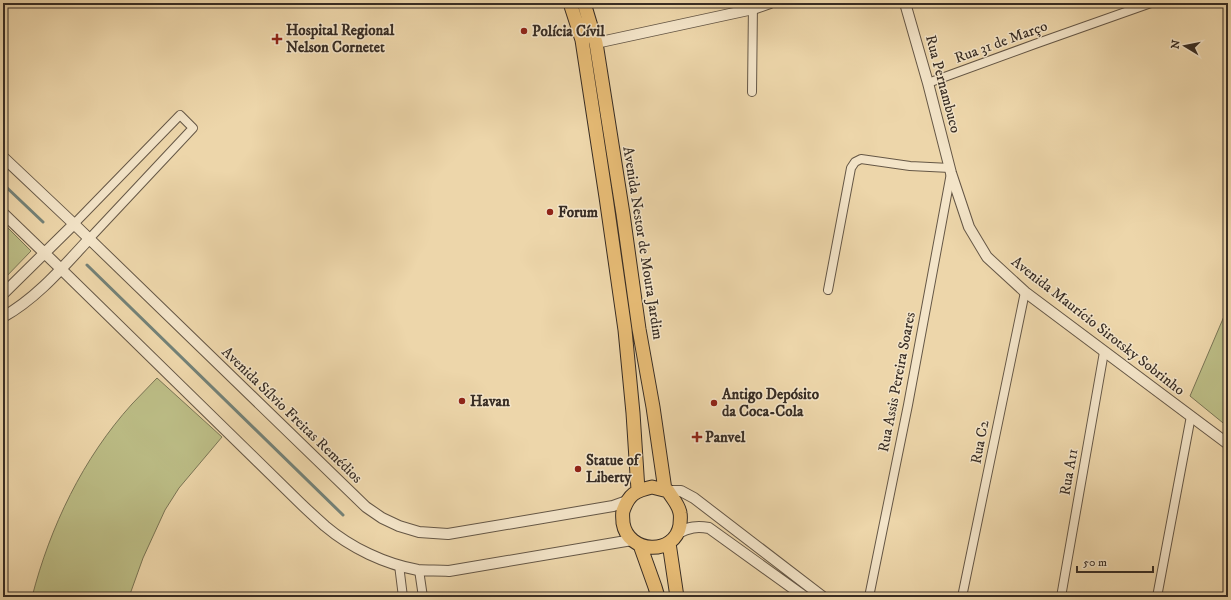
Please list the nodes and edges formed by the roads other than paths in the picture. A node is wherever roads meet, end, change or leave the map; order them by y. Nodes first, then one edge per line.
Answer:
1 (570, 3) edge
2 (584, 3) edge
3 (770, 3) edge
4 (905, 3) edge
5 (1151, 3) edge
6 (753, 6) edge
7 (596, 43) junction
8 (928, 83) junction
9 (752, 92) dead end
10 (3, 157) edge
11 (950, 170) junction
12 (620, 196) junction
13 (606, 197) junction
14 (3, 213) edge
15 (74, 224) junction
16 (89, 239) junction
17 (45, 253) junction
18 (61, 269) junction
19 (828, 290) dead end
20 (1025, 292) junction
21 (3, 294) edge
22 (3, 317) edge
23 (1104, 352) junction
24 (1191, 416) junction
25 (1228, 444) edge
26 (638, 490) junction
27 (667, 490) junction
28 (627, 501) junction
29 (678, 533) junction
30 (636, 543) junction
31 (669, 543) junction
32 (399, 565) junction
33 (419, 570) junction
34 (403, 597) edge
35 (423, 597) edge
36 (658, 597) edge
37 (678, 597) edge
38 (805, 597) edge
39 (823, 597) edge
40 (869, 597) edge
41 (962, 597) edge
42 (1061, 597) edge
43 (1157, 597) edge

1 - 13 main road, Avenida Nestor de Moura Jardim
2 - 7 main road, Avenida Nestor de Moura Jardim
3 - 6 street
4 - 8 street, Rua Pernambuco
5 - 8 street, Rua 31 de Março
6 - 7 street
6 - 9 street
7 - 12 main road, Avenida Nestor de Moura Jardim
8 - 11 street, Rua Pernambuco
10 - 15 street, Avenida Sílvio Freitas Remédios
11 - 19 street
11 - 20 street, Avenida Maurício Sirotsky Sobrinho
11 - 40 street, Rua Assis Pereira Soares
12 - 13 main road
12 - 27 main road, Avenida Nestor de Moura Jardim
13 - 26 main road, Avenida Nestor de Moura Jardim
14 - 17 street
15 - 16 street, Avenida Sílvio Freitas Remédios
15 - 16 street
15 - 17 street
16 - 18 street
16 - 28 street, Avenida Sílvio Freitas Remédios
17 - 18 street
17 - 21 street
18 - 22 street
18 - 32 street
20 - 23 street, Avenida Maurício Sirotsky Sobrinho
20 - 41 street, Rua C2
23 - 24 street, Avenida Maurício Sirotsky Sobrinho
23 - 42 street, Rua A11
24 - 25 street, Avenida Maurício Sirotsky Sobrinho
24 - 43 street
26 - 27 main road
26 - 28 main road
27 - 29 main road, Avenida Nestor de Moura Jardim
27 - 39 street
28 - 30 main road
29 - 31 main road
29 - 38 street
30 - 31 main road
30 - 33 street
30 - 36 main road
31 - 37 main road
32 - 33 street
32 - 34 street
33 - 35 street

